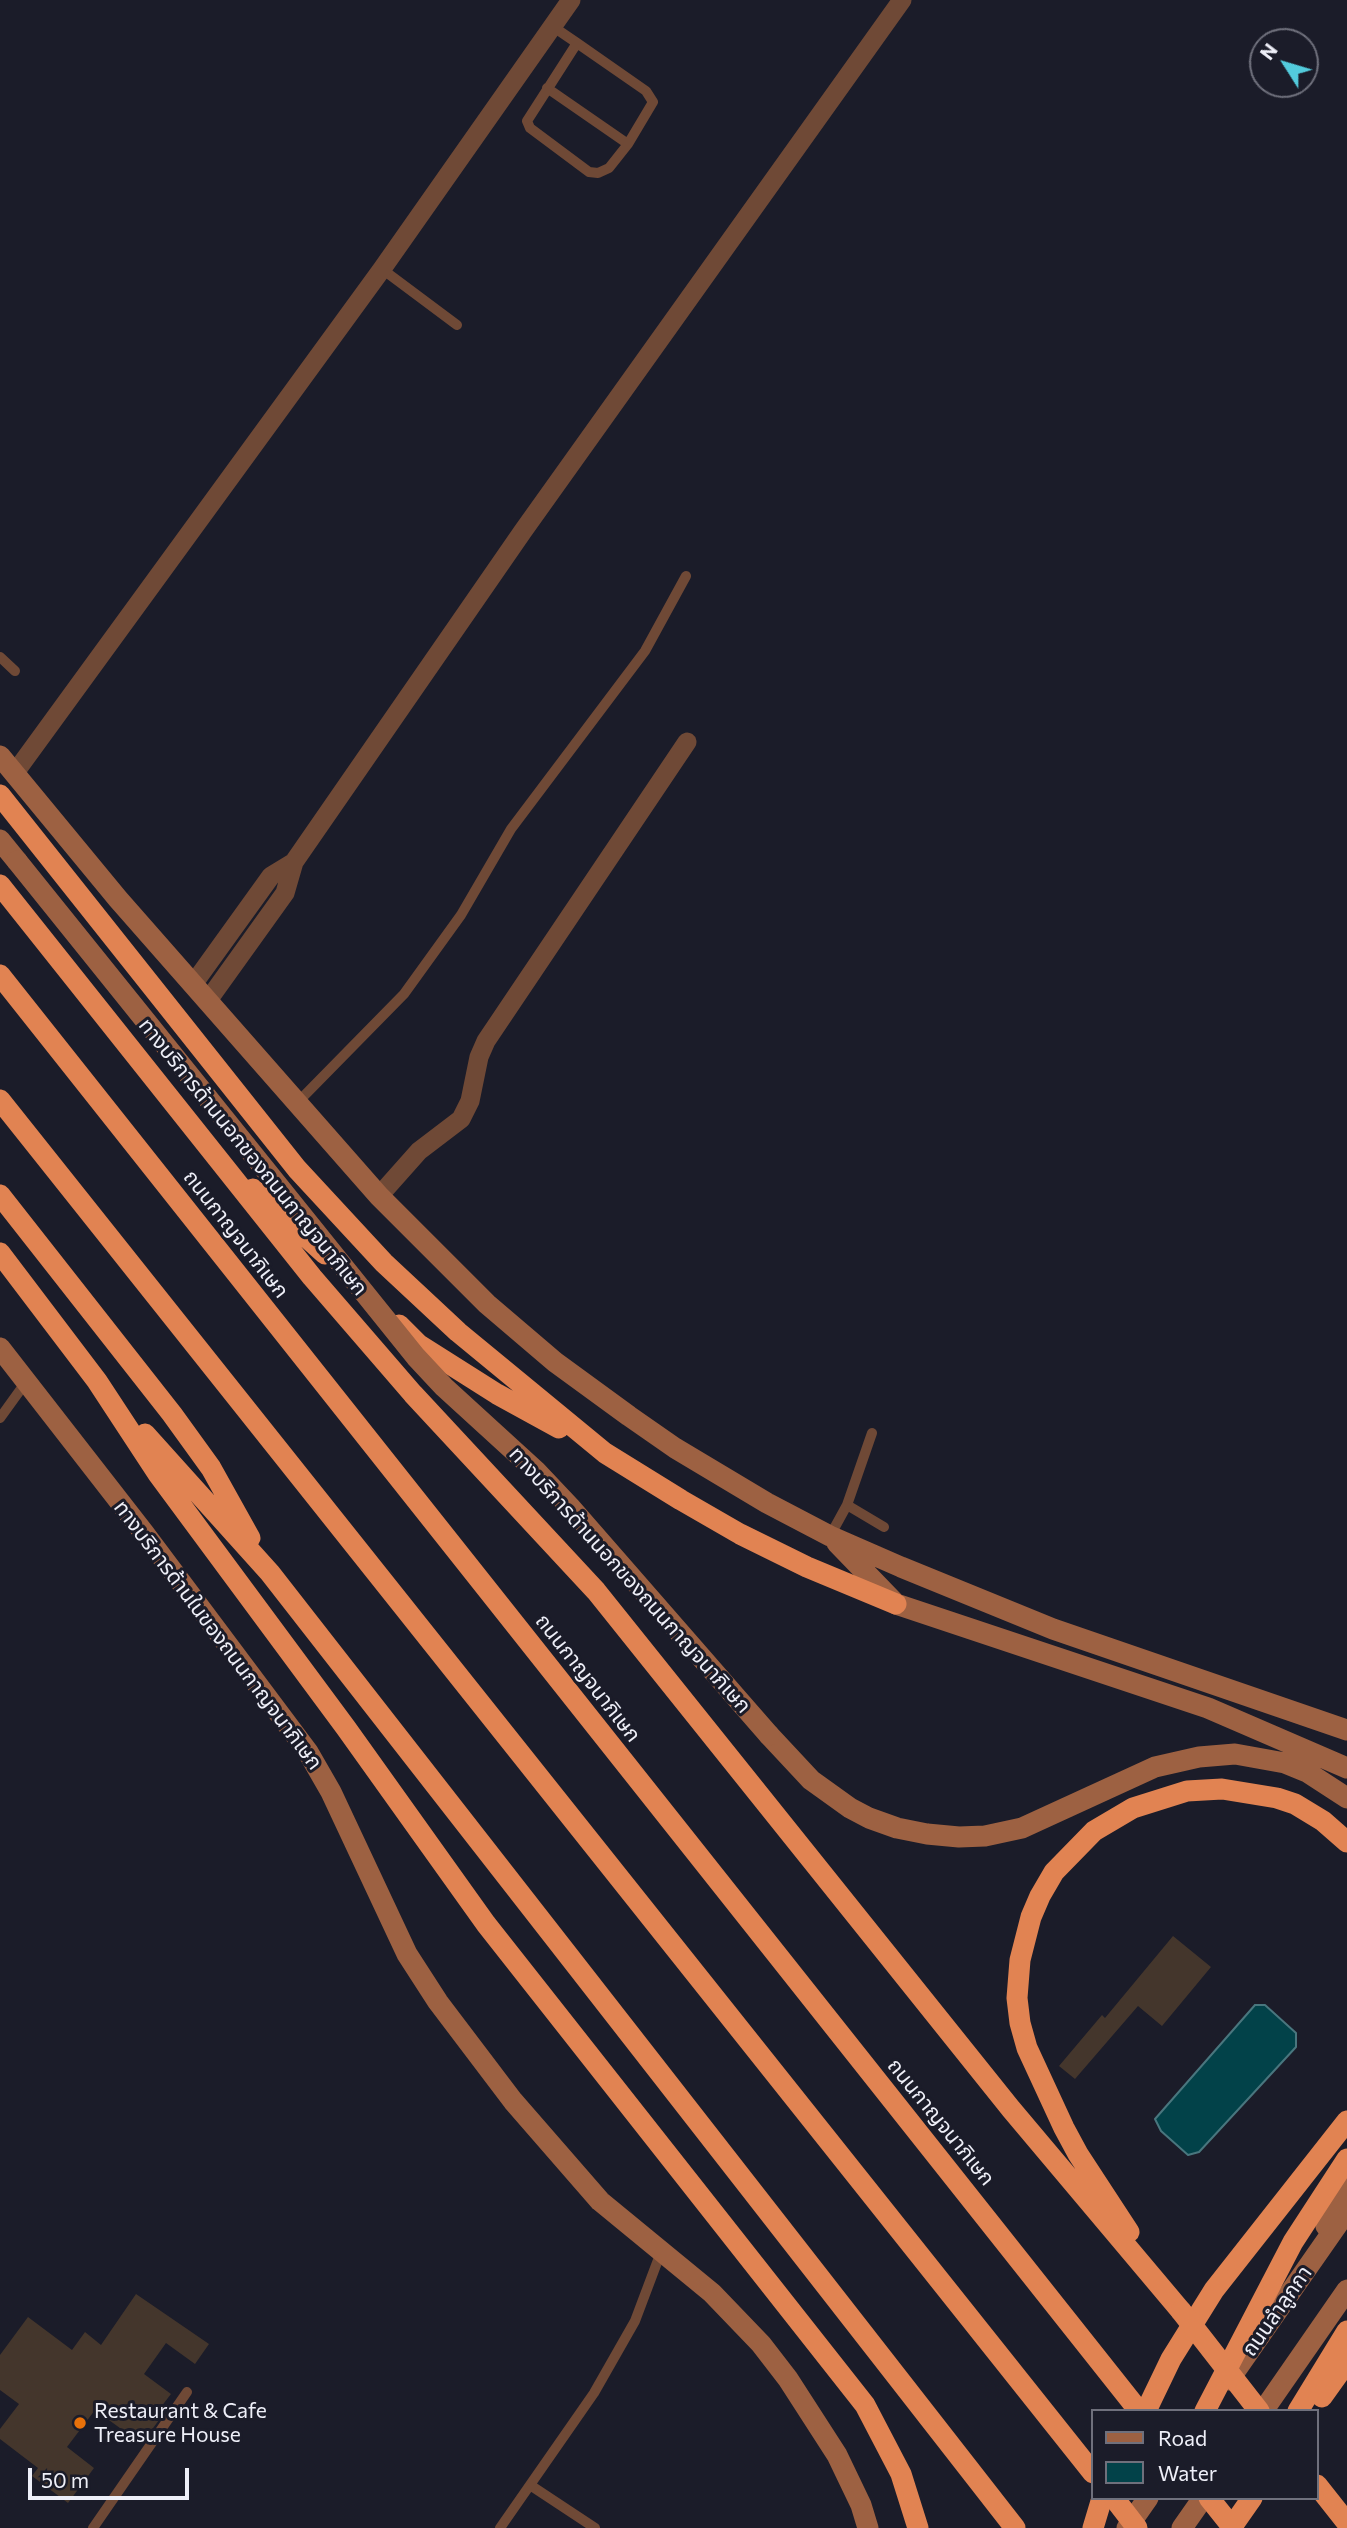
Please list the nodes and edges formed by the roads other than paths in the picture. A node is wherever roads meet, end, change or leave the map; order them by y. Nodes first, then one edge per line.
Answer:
1 (571, 0) edge
2 (902, 0) edge
3 (552, 26) junction
4 (577, 43) junction
5 (547, 88) junction
6 (628, 144) junction
7 (382, 269) junction
8 (457, 325) dead end
9 (686, 576) dead end
10 (0, 657) edge
11 (15, 671) dead end
12 (687, 742) dead end
13 (0, 756) edge
14 (15, 774) junction
15 (0, 795) edge
16 (0, 840) edge
17 (294, 862) junction
18 (0, 885) edge
19 (0, 975) edge
20 (194, 983) junction
21 (209, 999) junction
22 (0, 1100) edge
23 (298, 1103) junction
24 (221, 1163) junction
25 (0, 1195) edge
26 (379, 1196) junction
27 (0, 1253) edge
28 (0, 1348) edge
29 (97, 1381) junction
30 (26, 1382) junction
31 (0, 1418) edge
32 (872, 1433) dead end
33 (605, 1453) junction
34 (847, 1505) junction
35 (884, 1527) dead end
36 (830, 1536) junction
37 (270, 1573) junction
38 (896, 1604) junction
39 (1208, 1708) junction
40 (1347, 1730) edge
41 (1347, 1754) edge
42 (1347, 1768) edge
43 (1347, 1798) edge
44 (1347, 1842) edge
45 (1347, 2121) edge
46 (1347, 2159) edge
47 (1347, 2181) edge
48 (1347, 2211) edge
49 (661, 2252) junction
50 (1313, 2260) junction
51 (1347, 2290) edge
52 (1181, 2311) junction
53 (1347, 2331) edge
54 (1347, 2362) edge
55 (187, 2392) dead end
56 (1137, 2409) edge
57 (1147, 2409) edge
58 (1207, 2409) edge
59 (1207, 2409) edge
60 (1259, 2409) edge
61 (1262, 2409) edge
62 (1299, 2409) edge
63 (1314, 2409) edge
64 (1092, 2472) edge
65 (530, 2485) junction
66 (1319, 2488) edge
67 (1101, 2500) edge
68 (1116, 2500) edge
69 (1146, 2500) edge
70 (1202, 2500) edge
71 (1211, 2500) edge
72 (1238, 2500) edge
73 (1251, 2500) edge
74 (1347, 2523) edge
75 (96, 2527) edge
76 (499, 2528) edge
77 (595, 2528) edge
78 (868, 2528) edge
79 (918, 2528) edge
80 (1015, 2528) edge
81 (1093, 2528) edge
82 (1127, 2528) edge
83 (1138, 2528) edge
84 (1182, 2528) edge
85 (1219, 2528) edge
86 (1232, 2528) edge

1 - 3 street
2 - 17 street
3 - 4 lane
3 - 7 street
4 - 5 lane
4 - 6 lane
5 - 6 lane
5 - 6 lane
7 - 8 lane
7 - 14 street
9 - 23 lane
10 - 11 lane
12 - 26 street
13 - 14 main road
14 - 20 main road
15 - 33 highway
16 - 43 main road, ทางบริการด้านนอกของถนนกาญจนาภิเษก, bridge
17 - 20 street
17 - 21 street
18 - 24 highway
19 - 56 highway, ถนนกาญจนาภิเษก
20 - 21 main road
21 - 23 main road
22 - 64 highway
23 - 26 main road
24 - 33 highway
24 - 52 highway
25 - 37 highway
26 - 36 main road
27 - 29 highway
28 - 30 main road, ทางบริการด้านในของถนนกาญจนาภิเษก
29 - 37 highway
29 - 79 highway
30 - 31 lane
30 - 49 main road, ทางบริการด้านในของถนนกาญจนาภิเษก
32 - 34 lane
33 - 38 highway
34 - 35 lane
34 - 36 lane
36 - 38 main road
36 - 40 main road
37 - 80 highway
38 - 39 main road
39 - 41 main road
39 - 42 main road
44 - 52 highway
45 - 57 highway
46 - 58 highway
47 - 50 main road
48 - 50 main road, ถนนลำลูกกา
49 - 65 lane
49 - 78 main road, ทางบริการด้านในของถนนกาญจนาภิเษก
50 - 59 main road, ถนนลำลูกกา
51 - 61 main road
52 - 60 highway, bridge
53 - 62 highway
54 - 63 highway
55 - 75 lane
65 - 76 lane
65 - 77 lane
66 - 74 highway
67 - 81 highway
68 - 83 highway, bridge
69 - 82 main road
70 - 84 main road
71 - 86 highway, bridge
72 - 85 highway
73 - 86 highway

